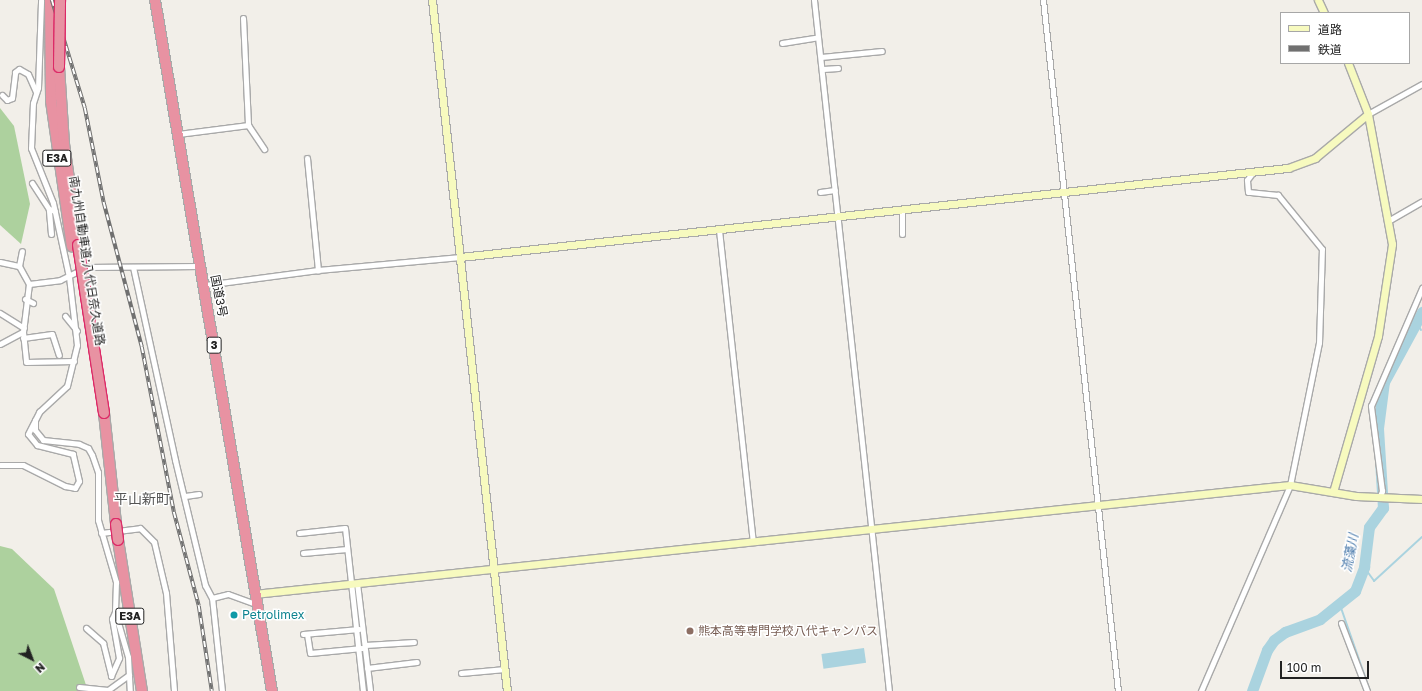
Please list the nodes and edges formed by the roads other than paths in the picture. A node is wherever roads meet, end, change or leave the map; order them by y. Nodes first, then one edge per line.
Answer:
1 (41, 0) edge
2 (50, 0) edge
3 (60, 0) edge
4 (155, 0) edge
5 (432, 0) edge
6 (814, 0) edge
7 (1043, 0) edge
8 (1318, 0) edge
9 (1324, 12) edge
10 (243, 18) dead end
11 (818, 37) junction
12 (782, 43) dead end
13 (882, 51) dead end
14 (821, 57) junction
15 (1348, 64) edge
16 (54, 68) junction
17 (838, 68) dead end
18 (823, 69) junction
19 (1422, 84) edge
20 (36, 92) junction
21 (2, 95) dead end
22 (1368, 114) junction
23 (248, 125) junction
24 (178, 134) junction
25 (264, 150) dead end
26 (307, 158) dead end
27 (1253, 172) junction
28 (32, 184) dead end
29 (835, 190) junction
30 (1066, 190) junction
31 (820, 192) dead end
32 (1422, 201) edge
33 (902, 209) junction
34 (52, 210) junction
35 (838, 216) junction
36 (1388, 221) junction
37 (719, 230) junction
38 (51, 234) dead end
39 (902, 234) dead end
40 (22, 251) dead end
41 (460, 258) junction
42 (0, 262) edge
43 (19, 266) junction
44 (200, 266) junction
45 (133, 267) junction
46 (318, 270) junction
47 (69, 277) junction
48 (28, 284) junction
49 (205, 285) junction
50 (1422, 288) edge
51 (25, 299) junction
52 (33, 303) dead end
53 (0, 313) edge
54 (65, 316) dead end
55 (23, 330) junction
56 (77, 331) junction
57 (23, 338) junction
58 (0, 344) edge
59 (59, 355) dead end
60 (74, 361) junction
61 (35, 419) junction
62 (0, 465) edge
63 (1290, 485) junction
64 (1333, 492) junction
65 (199, 494) dead end
66 (185, 496) junction
67 (1380, 498) junction
68 (1422, 499) edge
69 (1098, 505) junction
70 (872, 528) junction
71 (101, 533) junction
72 (299, 533) dead end
73 (753, 541) junction
74 (348, 550) junction
75 (303, 553) dead end
76 (493, 569) junction
77 (354, 583) junction
78 (212, 598) junction
79 (255, 599) junction
80 (115, 612) junction
81 (1342, 623) dead end
82 (86, 628) dead end
83 (363, 629) junction
84 (356, 630) junction
85 (414, 642) dead end
86 (365, 647) junction
87 (359, 648) junction
88 (417, 662) dead end
89 (367, 668) junction
90 (505, 669) junction
91 (461, 673) dead end
92 (129, 675) junction
93 (79, 687) dead end
94 (130, 691) edge
95 (142, 691) edge
96 (174, 691) edge
97 (222, 691) edge
98 (272, 691) edge
99 (363, 691) edge
100 (370, 691) edge
101 (507, 691) edge
102 (889, 691) edge
103 (1118, 691) edge
104 (1201, 691) edge
105 (1367, 691) edge

1 - 20 street
2 - 16 highway, 南九州自動車道;八代日奈久道路 / E3A
3 - 16 highway, 南九州自動車道;八代日奈久道路 / E3A, bridge
4 - 24 highway, 国道3号 / 3
5 - 41 street
6 - 11 street
7 - 30 street
8 - 9 street
10 - 23 street
11 - 12 street
11 - 14 street
13 - 14 street
14 - 18 street
15 - 22 street
16 - 95 highway, 南九州自動車道;八代日奈久道路 / E3A, bridge
17 - 18 street
18 - 29 street
19 - 22 street
20 - 21 street
20 - 34 street
22 - 27 street
22 - 36 street
23 - 24 street
23 - 25 street
24 - 44 highway, 国道3号 / 3
26 - 46 street
27 - 30 street
27 - 63 street
28 - 34 street
29 - 31 street
29 - 35 street
30 - 33 street
30 - 69 street
32 - 36 street
33 - 35 street
33 - 39 street
34 - 38 street
34 - 47 street
35 - 37 street
35 - 70 street
36 - 64 street
37 - 41 street
37 - 73 street
40 - 43 street
41 - 46 street
41 - 76 street
42 - 43 street
43 - 48 street
44 - 45 street
44 - 49 highway, 国道3号 / 3
45 - 47 street
45 - 66 street
46 - 49 street
47 - 48 street
47 - 56 street
48 - 51 street
49 - 79 highway, 国道3号 / 3
50 - 67 street
51 - 52 street
51 - 55 street
53 - 55 street
54 - 56 street
55 - 57 street
55 - 58 street
56 - 60 street
57 - 59 street
57 - 60 street
60 - 61 street
61 - 62 street
61 - 71 street
63 - 64 street
63 - 69 street
63 - 104 street
64 - 67 street
65 - 66 street
66 - 78 street
67 - 68 street
69 - 70 street
69 - 103 street
70 - 73 street
70 - 102 street
71 - 80 street
71 - 96 street
72 - 74 street
73 - 76 street
74 - 75 street
74 - 77 street
76 - 77 street
76 - 90 street
77 - 79 street
77 - 83 street
77 - 84 street
78 - 79 street
78 - 97 street
79 - 98 highway, 国道3号 / 3
80 - 82 street
80 - 92 street
81 - 105 street
83 - 84 street
83 - 86 street
84 - 87 street
84 - 87 street
85 - 86 street
86 - 87 street
86 - 89 street
87 - 99 street
88 - 89 street
89 - 100 street
90 - 91 street
90 - 101 street
92 - 93 street
92 - 94 street

